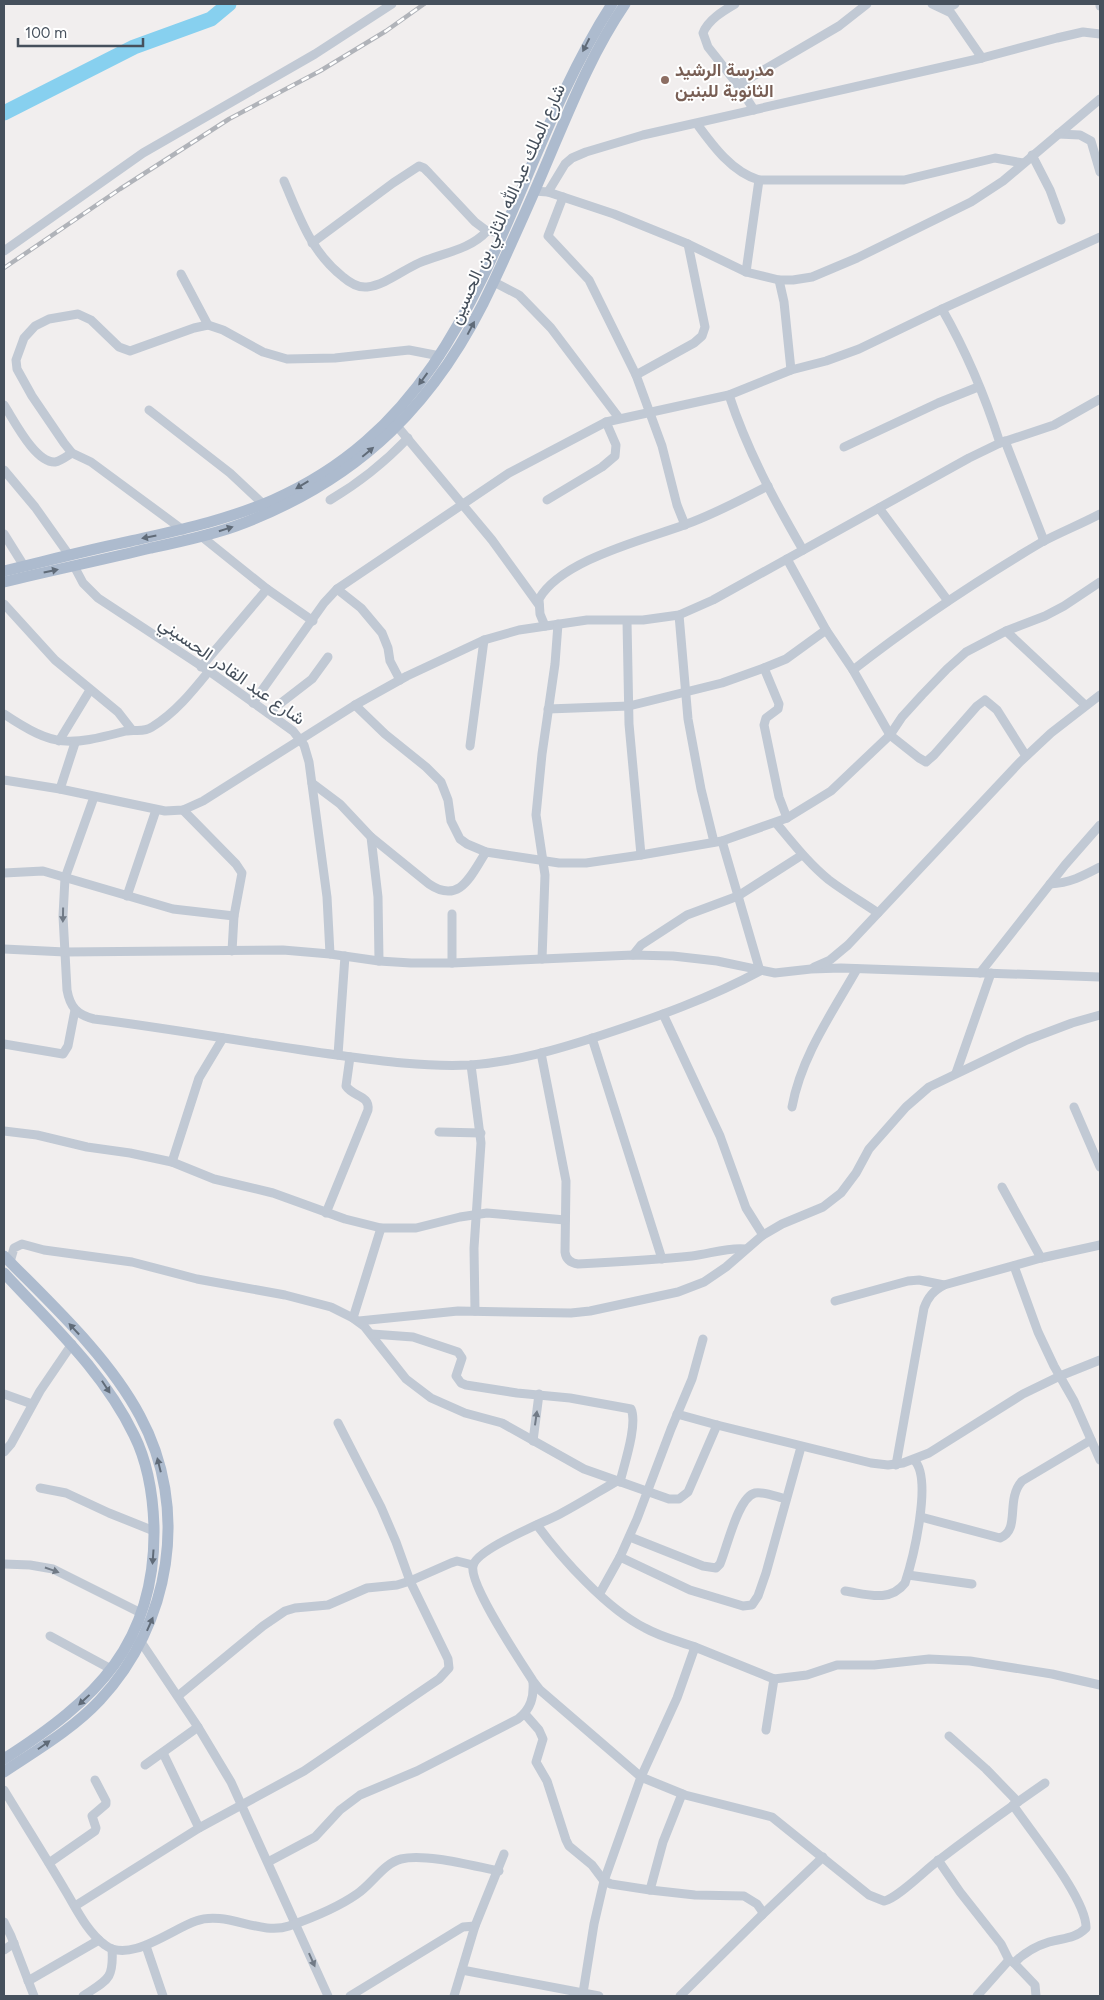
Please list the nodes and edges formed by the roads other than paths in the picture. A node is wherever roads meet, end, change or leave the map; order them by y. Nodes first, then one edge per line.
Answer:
1 (392, 4) edge
2 (612, 4) edge
3 (625, 4) edge
4 (735, 4) edge
5 (867, 4) edge
6 (932, 4) edge
7 (955, 4) edge
8 (946, 9) junction
9 (1100, 34) edge
10 (982, 58) junction
11 (738, 85) junction
12 (1100, 99) edge
13 (754, 110) junction
14 (697, 124) junction
15 (1058, 134) junction
16 (1032, 155) junction
17 (1023, 163) junction
18 (1100, 172) edge
19 (759, 180) junction
20 (284, 181) dead end
21 (534, 191) junction
22 (548, 192) junction
23 (563, 197) junction
24 (1061, 220) dead end
25 (487, 231) junction
26 (503, 233) junction
27 (1100, 237) edge
28 (312, 243) junction
29 (688, 244) junction
30 (4, 251) edge
31 (746, 272) junction
32 (181, 274) dead end
33 (779, 280) junction
34 (494, 282) junction
35 (942, 309) junction
36 (208, 325) junction
37 (440, 356) junction
38 (791, 370) junction
39 (636, 376) junction
40 (978, 388) junction
41 (729, 395) junction
42 (1100, 399) edge
43 (4, 405) edge
44 (149, 410) dead end
45 (650, 413) junction
46 (619, 418) junction
47 (606, 422) junction
48 (397, 426) junction
49 (408, 438) junction
50 (1003, 442) junction
51 (844, 447) dead end
52 (72, 453) junction
53 (4, 470) edge
54 (768, 486) junction
55 (330, 500) dead end
56 (547, 500) dead end
57 (462, 503) junction
58 (263, 504) junction
59 (879, 508) junction
60 (1100, 514) edge
61 (685, 525) junction
62 (183, 530) junction
63 (4, 534) edge
64 (201, 536) junction
65 (1044, 541) junction
66 (803, 550) junction
67 (68, 555) junction
68 (787, 559) junction
69 (24, 566) junction
70 (74, 566) junction
71 (4, 571) edge
72 (4, 582) edge
73 (1100, 582) edge
74 (267, 589) junction
75 (337, 589) junction
76 (948, 601) junction
77 (4, 604) edge
78 (539, 605) junction
79 (679, 615) junction
80 (313, 620) junction
81 (628, 621) junction
82 (558, 624) junction
83 (545, 626) junction
84 (826, 630) junction
85 (1006, 631) junction
86 (484, 640) junction
87 (328, 657) dead end
88 (764, 668) junction
89 (205, 669) junction
90 (853, 670) junction
91 (400, 680) junction
92 (90, 690) junction
93 (686, 692) junction
94 (1100, 695) edge
95 (253, 703) junction
96 (355, 705) junction
97 (1085, 705) junction
98 (629, 706) junction
99 (548, 709) junction
100 (268, 713) junction
101 (4, 714) edge
102 (132, 730) junction
103 (890, 735) junction
104 (301, 740) junction
105 (59, 741) junction
106 (75, 743) junction
107 (470, 746) dead end
108 (1026, 756) junction
109 (4, 780) edge
110 (312, 783) junction
111 (60, 788) junction
112 (94, 797) junction
113 (156, 810) junction
114 (183, 810) junction
115 (786, 818) junction
116 (776, 823) junction
117 (1100, 825) edge
118 (371, 837) junction
119 (718, 841) junction
120 (486, 852) junction
121 (802, 855) junction
122 (641, 856) junction
123 (544, 860) junction
124 (1100, 867) edge
125 (4, 873) edge
126 (65, 878) junction
127 (1050, 884) junction
128 (127, 896) junction
129 (738, 896) junction
130 (878, 913) junction
131 (452, 914) dead end
132 (234, 916) junction
133 (4, 949) edge
134 (232, 951) junction
135 (65, 952) junction
136 (330, 954) junction
137 (633, 955) junction
138 (345, 956) junction
139 (542, 959) junction
140 (379, 961) junction
141 (452, 963) junction
142 (811, 968) junction
143 (857, 969) junction
144 (760, 971) junction
145 (980, 973) junction
146 (991, 973) junction
147 (1100, 977) edge
148 (75, 1010) junction
149 (663, 1014) junction
150 (1100, 1016) edge
151 (223, 1038) junction
152 (592, 1038) junction
153 (4, 1044) edge
154 (540, 1053) junction
155 (338, 1055) junction
156 (350, 1057) junction
157 (471, 1065) junction
158 (956, 1073) junction
159 (792, 1107) dead end
160 (1074, 1107) dead end
161 (4, 1131) edge
162 (439, 1132) dead end
163 (481, 1133) junction
164 (172, 1162) junction
165 (1100, 1167) edge
166 (1002, 1187) dead end
167 (326, 1213) junction
168 (476, 1214) junction
169 (565, 1220) junction
170 (381, 1228) junction
171 (763, 1235) junction
172 (1100, 1245) edge
173 (746, 1249) junction
174 (1041, 1258) junction
175 (7, 1259) edge
176 (662, 1259) junction
177 (1014, 1266) junction
178 (4, 1273) edge
179 (944, 1285) junction
180 (835, 1301) dead end
181 (475, 1311) junction
182 (356, 1320) junction
183 (372, 1334) junction
184 (703, 1339) dead end
185 (72, 1344) junction
186 (1100, 1360) edge
187 (1060, 1376) junction
188 (4, 1394) edge
189 (539, 1394) junction
190 (32, 1404) junction
191 (677, 1414) junction
192 (338, 1423) dead end
193 (716, 1425) junction
194 (1091, 1440) junction
195 (533, 1441) junction
196 (801, 1446) junction
197 (4, 1452) edge
198 (914, 1460) junction
199 (1100, 1460) edge
200 (896, 1464) junction
201 (618, 1482) junction
202 (40, 1488) dead end
203 (648, 1491) junction
204 (786, 1499) junction
205 (921, 1517) junction
206 (537, 1525) junction
207 (154, 1531) junction
208 (630, 1537) junction
209 (620, 1557) junction
210 (4, 1564) edge
211 (473, 1565) junction
212 (908, 1575) junction
213 (410, 1581) junction
214 (972, 1584) dead end
215 (845, 1591) dead end
216 (600, 1593) junction
217 (141, 1613) junction
218 (50, 1636) dead end
219 (141, 1642) junction
220 (695, 1646) junction
221 (111, 1669) junction
222 (774, 1679) junction
223 (533, 1681) junction
224 (1100, 1685) edge
225 (178, 1696) junction
226 (525, 1714) junction
227 (198, 1727) junction
228 (766, 1730) dead end
229 (949, 1736) dead end
230 (163, 1752) junction
231 (21, 1754) junction
232 (4, 1759) edge
233 (145, 1765) dead end
234 (4, 1772) edge
235 (641, 1778) junction
236 (95, 1780) dead end
237 (1045, 1783) dead end
238 (4, 1790) edge
239 (682, 1794) junction
240 (242, 1804) junction
241 (1015, 1804) junction
242 (199, 1828) junction
243 (504, 1854) dead end
244 (823, 1858) junction
245 (938, 1860) junction
246 (268, 1862) junction
247 (49, 1863) junction
248 (499, 1871) junction
249 (604, 1881) junction
250 (650, 1890) junction
251 (75, 1906) junction
252 (762, 1915) junction
253 (4, 1922) edge
254 (296, 1923) junction
255 (475, 1926) junction
256 (99, 1940) junction
257 (14, 1943) junction
258 (146, 1946) junction
259 (112, 1949) junction
260 (4, 1950) edge
261 (1011, 1962) junction
262 (462, 1970) junction
263 (28, 1981) junction
264 (583, 1993) junction
265 (568, 1994) edge
266 (34, 1996) edge
267 (83, 1996) edge
268 (163, 1996) edge
269 (328, 1996) edge
270 (350, 1996) edge
271 (454, 1996) edge
272 (599, 1996) edge
273 (680, 1996) edge
274 (977, 1996) edge
275 (1036, 1996) edge

1 - 30 street
2 -> 26 main road, شارع الملك عبدالله الثاني بن الحسين
3 - 21 main road, شارع الملك عبدالله الثاني بن الحسين
4 - 11 street
5 - 11 street
6 - 8 street
7 - 8 street
8 - 10 street
9 - 10 street
10 - 13 street
11 - 13 street
12 - 15 street
13 - 14 street
14 - 19 street
14 - 22 street
15 - 16 street
15 - 18 street
16 - 17 street
16 - 24 street
17 - 19 street
17 - 33 street
19 - 31 street
20 - 28 street
21 - 22 street
21 - 34 main road, شارع الملك عبدالله الثاني بن الحسين
22 - 23 street
23 - 29 street
23 - 39 street
25 - 26 street
25 - 28 street
25 - 28 street
26 - 37 main road, شارع الملك عبدالله الثاني بن الحسين
27 - 35 street
29 - 31 street
29 - 39 street
31 - 33 street
32 - 36 street
33 - 38 street
34 - 46 street
48 -> 34 main road, شارع الملك عبدالله الثاني بن الحسين
35 - 38 street
35 - 40 street
36 - 37 street
36 - 52 street
37 -> 58 main road, شارع الملك عبدالله الثاني بن الحسين
38 - 41 street
39 - 45 street
40 - 50 street
40 - 51 street
41 - 45 street
41 - 54 street
42 - 50 street
43 - 52 street
44 - 58 street
45 - 46 street
45 - 61 street
46 - 47 street
47 - 56 street
47 - 57 street
48 - 49 street
64 -> 48 main road, شارع الملك عبدالله الثاني بن الحسين
49 - 55 street
49 - 57 street
50 - 59 street
50 - 65 street
52 - 62 street
53 - 67 street
54 - 61 street
54 - 66 street
57 - 75 street
57 - 78 street
58 - 62 main road, شارع الملك عبدالله الثاني بن الحسين
59 - 66 street
59 - 76 street
60 - 65 street
61 - 78 street
62 -> 67 main road, شارع الملك عبدالله الثاني بن الحسين
63 - 69 street
64 - 70 main road, شارع الملك عبدالله الثاني بن الحسين
64 - 74 street
65 - 76 street
66 - 68 street
67 - 69 main road, شارع الملك عبدالله الثاني بن الحسين
68 - 79 street
68 - 84 street
69 - 71 main road, شارع الملك عبدالله الثاني بن الحسين
72 -> 70 main road, شارع الملك عبدالله الثاني بن الحسين
70 - 89 street, شارع عبد القادر الحسيني
73 - 85 street
74 - 80 street
74 - 89 street
75 - 80 street
75 - 91 street
76 - 90 street
77 - 92 street
78 - 83 street
79 - 81 street
79 - 93 street
80 - 95 street
81 - 82 street
81 - 98 street
82 - 83 street
82 - 99 street
83 - 86 street
84 - 88 street
84 - 90 street
85 - 97 street
85 - 103 street
86 - 91 street
86 - 107 street
87 - 100 street
88 - 93 street
88 - 115 street
89 - 95 street, شارع عبد القادر الحسيني
89 - 102 street
90 - 103 street
91 - 96 street
92 - 102 street
92 - 105 street
93 - 98 street
93 - 119 street
94 - 97 street
95 - 100 street, شارع عبد القادر الحسيني
96 - 104 street
96 - 120 street
97 - 108 street
98 - 99 street
98 - 122 street
99 - 123 street
100 - 104 street, شارع عبد القادر الحسيني
101 - 105 street
102 - 106 street
103 - 108 street
103 - 115 street
104 - 110 street, شارع عبد القادر الحسيني
104 - 114 street
105 - 106 street
106 - 111 street
108 - 130 street
109 - 111 street
110 - 118 street
110 - 136 street, شارع عبد القادر الحسيني
111 - 112 street
112 - 113 street
112 - 126 street
113 - 114 street
113 - 128 street
114 - 132 street
115 - 116 street
116 - 119 street
116 - 121 street
117 - 127 street
118 - 120 street
118 - 140 street
119 - 122 street
119 - 129 street
120 - 123 street
121 - 129 street
121 - 130 street
122 - 123 street
123 - 139 street
124 - 127 street
125 - 126 street
126 - 128 street
126 -> 135 street
127 - 145 street
128 - 132 street
129 - 137 street
129 - 144 street
130 - 142 street
131 - 141 street
132 - 134 street
133 - 135 street
134 - 135 street
134 - 136 street
135 - 148 street
136 - 138 street
137 - 139 street
137 - 144 street
138 - 140 street
138 - 155 street
139 - 141 street
140 - 141 street
142 - 143 street
142 - 144 street
143 - 145 street
143 - 159 street
144 - 149 street
145 - 146 street
146 - 147 street
146 - 158 street
148 - 151 street
148 - 153 street
149 - 152 street
149 - 171 street
150 - 158 street
151 - 155 street
151 - 164 street
152 - 154 street
152 - 176 street
154 - 157 street
154 - 169 street
155 - 156 street
156 - 157 street
156 - 167 street
157 - 163 street
158 - 171 street
160 - 165 street
161 - 164 street
162 - 163 street
163 - 168 street
164 - 167 street
166 - 174 street
167 - 170 street
168 - 169 street
168 - 170 street
168 - 181 street
169 - 176 street
170 - 182 street
171 - 173 street
172 - 174 street
173 - 176 street
173 - 181 street
174 - 177 street
175 - 182 street
219 -> 175 main road
177 - 179 street
177 - 187 street
178 - 185 main road
179 - 180 street
179 - 200 street
181 - 182 street
182 - 183 street
183 - 189 street
183 - 195 street
184 - 191 street
185 - 190 street
185 -> 207 main road
186 - 187 street
187 - 194 street
187 - 198 street
188 - 190 street
195 -> 189 street
189 - 201 street
190 - 197 street
191 - 193 street
191 - 203 street
192 - 213 street
193 - 196 street
193 - 203 street
194 - 199 street
194 - 205 street
195 - 201 street
196 - 200 street
196 - 204 street
198 - 200 street
198 - 205 street
201 - 203 street
201 - 206 street
202 - 207 street
203 - 208 street
204 - 208 street
204 - 209 street
205 - 212 street
206 - 211 street
206 - 216 street
207 -> 217 main road
208 - 209 street
209 - 216 street
210 -> 217 street
211 - 213 street
211 - 223 street
212 - 214 street
212 - 215 street
213 - 225 street
213 - 240 street
216 - 220 street
217 - 221 main road
218 - 221 street
219 - 225 street
231 -> 219 main road
220 - 222 street
220 - 235 street
221 -> 231 main road
222 - 224 street
222 - 228 street
223 - 226 street
223 - 235 street
225 - 227 street
226 - 246 street
226 - 249 street
227 - 230 street
227 - 240 street
229 - 241 street
230 - 233 street
230 - 242 street
231 - 232 main road
231 - 234 main road
235 - 239 street
235 - 249 street
236 - 247 street
237 - 241 street
238 - 247 street
239 - 244 street
239 - 250 street
240 - 242 street
240 - 246 street
241 - 245 street
241 - 261 street
242 - 251 street
243 - 248 street
244 - 245 street
244 - 252 street
245 - 261 street
246 - 254 street
247 - 251 street
248 - 254 street
248 - 255 street
249 - 250 street
249 - 264 street
250 - 252 street
251 - 256 street
252 - 273 street
253 - 257 street
254 - 258 street
254 -> 269 street
255 - 262 street
255 - 270 street
256 - 259 street
256 - 263 street
257 - 260 street
257 - 263 street
258 - 259 street
258 - 268 street
259 - 267 street
261 - 274 street
261 - 275 street
262 - 265 street
262 - 271 street
263 - 266 street
264 - 265 street
264 - 272 street

